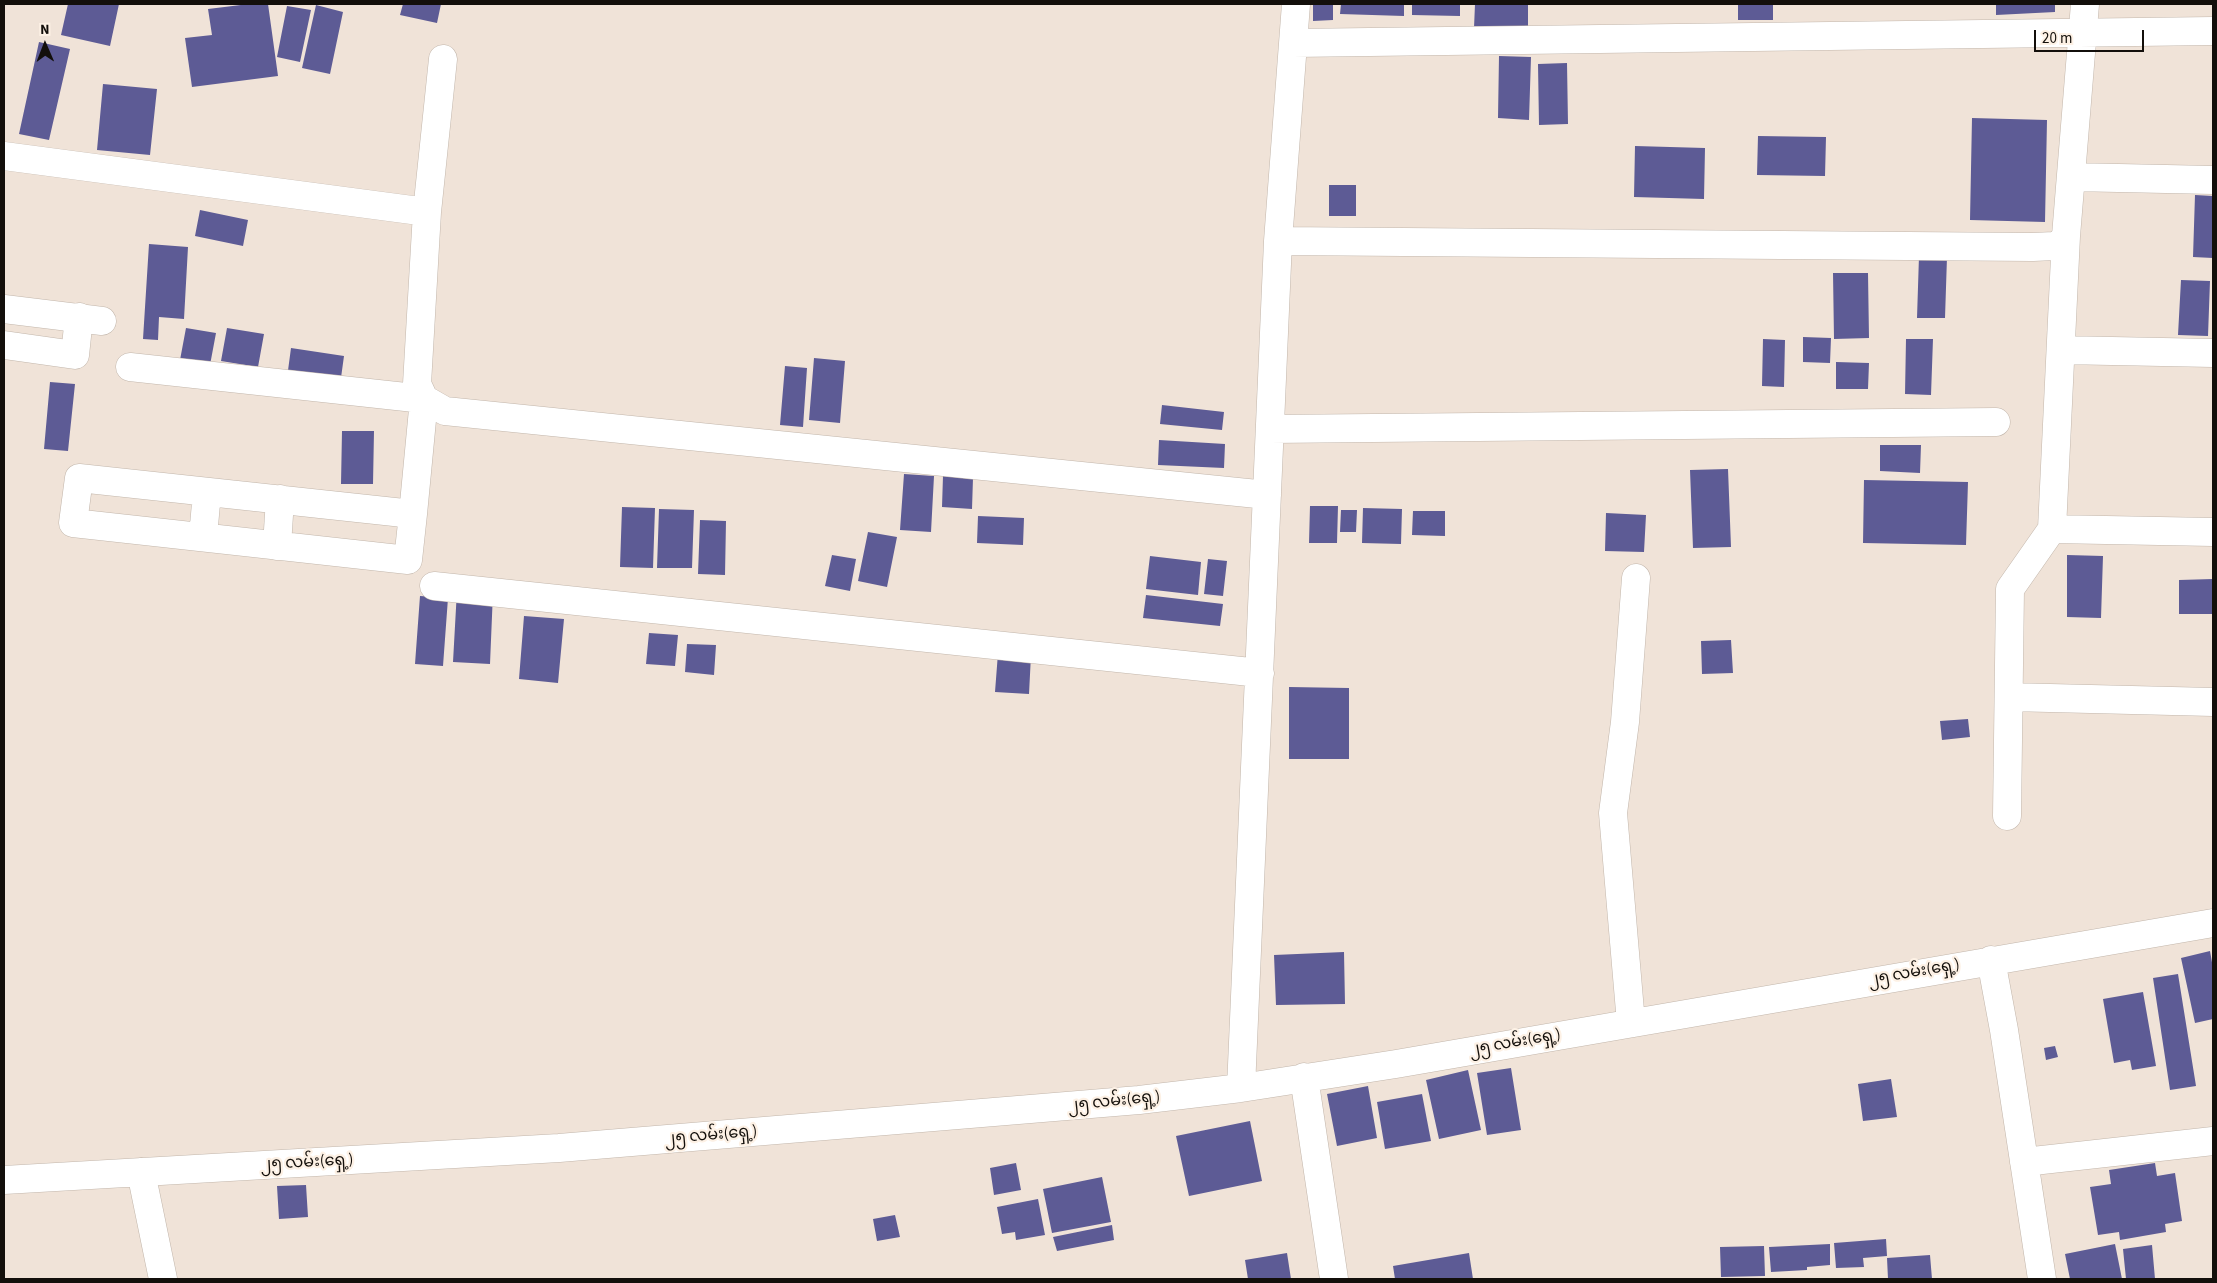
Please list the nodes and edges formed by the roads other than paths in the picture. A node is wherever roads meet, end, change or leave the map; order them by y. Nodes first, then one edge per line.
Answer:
1 (1296, 4) edge
2 (2085, 4) edge
3 (2213, 31) edge
4 (2083, 33) junction
5 (1293, 43) junction
6 (444, 59) dead end
7 (4, 156) edge
8 (2071, 177) junction
9 (2213, 180) edge
10 (427, 212) junction
11 (2066, 236) junction
12 (1278, 241) junction
13 (4, 309) edge
14 (4, 345) edge
15 (2061, 350) junction
16 (2213, 353) edge
17 (130, 367) dead end
18 (424, 399) junction
19 (1996, 422) dead end
20 (1270, 429) junction
21 (207, 492) junction
22 (1268, 495) junction
23 (280, 499) junction
24 (413, 514) junction
25 (2052, 529) junction
26 (2213, 532) edge
27 (203, 537) junction
28 (277, 546) junction
29 (1636, 578) dead end
30 (434, 586) dead end
31 (1260, 673) junction
32 (2009, 697) junction
33 (2213, 702) edge
34 (2007, 816) dead end
35 (2213, 923) edge
36 (1991, 960) junction
37 (1630, 1023) junction
38 (1304, 1078) junction
39 (1241, 1088) junction
40 (2213, 1141) edge
41 (2024, 1162) junction
42 (141, 1172) junction
43 (4, 1180) edge
44 (163, 1279) edge
45 (1334, 1279) edge
46 (2042, 1279) edge

1 - 5 street
2 - 4 street
3 - 4 street
4 - 5 street
4 - 8 street
5 - 12 street
6 - 10 street
7 - 10 street
8 - 9 street
8 - 11 street
10 - 18 street
11 - 12 street
11 - 15 street
12 - 20 street
13 - 14 street
15 - 16 street
15 - 25 street
17 - 18 street
18 - 22 street
18 - 24 street
19 - 20 street
20 - 22 street
21 - 23 street
21 - 27 street
21 - 27 street
22 - 31 street
23 - 24 street
23 - 28 street
24 - 28 street
25 - 26 street
25 - 32 street
27 - 28 street
29 - 37 street
30 - 31 street
31 - 39 street
32 - 33 street
32 - 34 street
35 - 36 street, ၂၅ လမ်း(ရှေ့)
36 - 37 street, ၂၅ လမ်း(ရှေ့)
36 - 41 street
37 - 38 street, ၂၅ လမ်း(ရှေ့)
38 - 39 street, ၂၅ လမ်း(ရှေ့)
38 - 45 street
39 - 42 street, ၂၅ လမ်း(ရှေ့)
40 - 41 street
41 - 46 street
42 - 43 street, ၂၅ လမ်း(ရှေ့)
42 - 44 street

